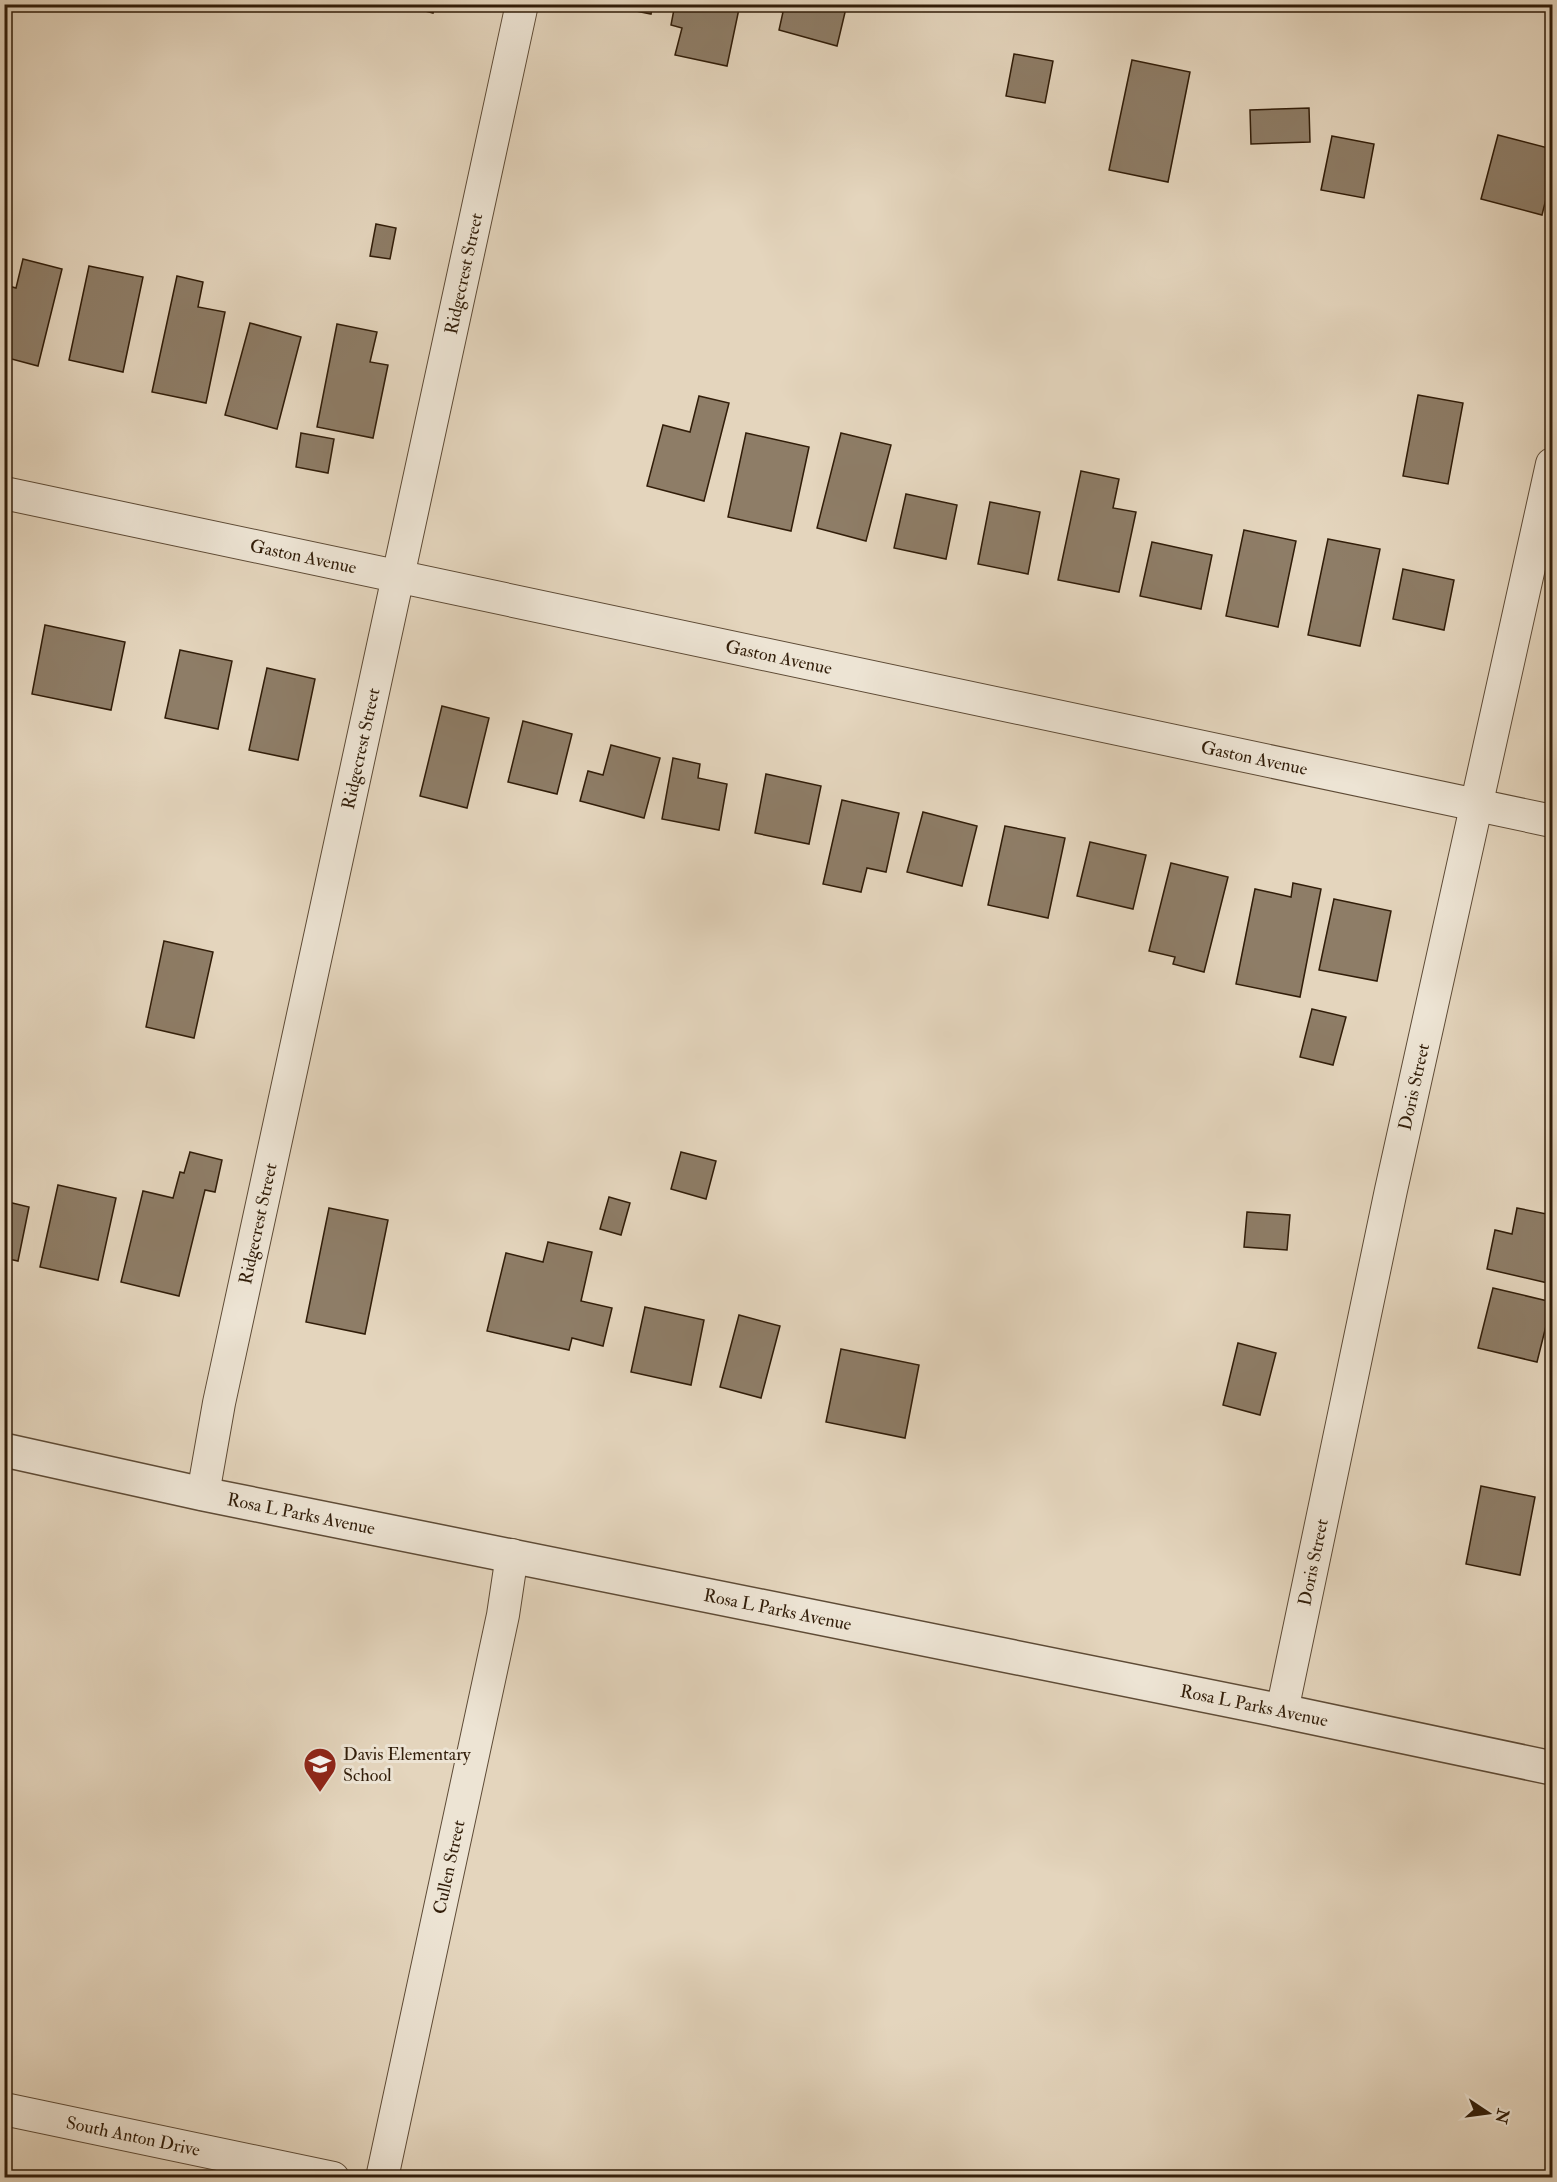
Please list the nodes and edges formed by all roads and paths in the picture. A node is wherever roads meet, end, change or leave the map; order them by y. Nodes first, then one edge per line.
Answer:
1 (522, 4) edge
2 (1552, 464) edge
3 (4, 493) edge
4 (398, 576) junction
5 (1476, 805) junction
6 (1552, 821) edge
7 (4, 1450) edge
8 (203, 1494) junction
9 (512, 1555) junction
10 (1282, 1711) junction
11 (1552, 1768) edge
12 (4, 2109) edge
13 (333, 2178) edge
14 (382, 2178) edge

1 - 4 street, Ridgecrest Street
2 - 5 street, Doris Street
3 - 4 street, Gaston Avenue
4 - 5 street, Gaston Avenue
4 - 8 street, Ridgecrest Street
5 - 6 street, Gaston Avenue
5 - 10 street, Doris Street
7 - 8 street, Rosa L Parks Avenue
8 - 9 street, Rosa L Parks Avenue
9 - 10 street, Rosa L Parks Avenue
9 - 14 street, Cullen Street
10 - 11 street, Rosa L Parks Avenue
12 - 13 street, South Anton Drive

